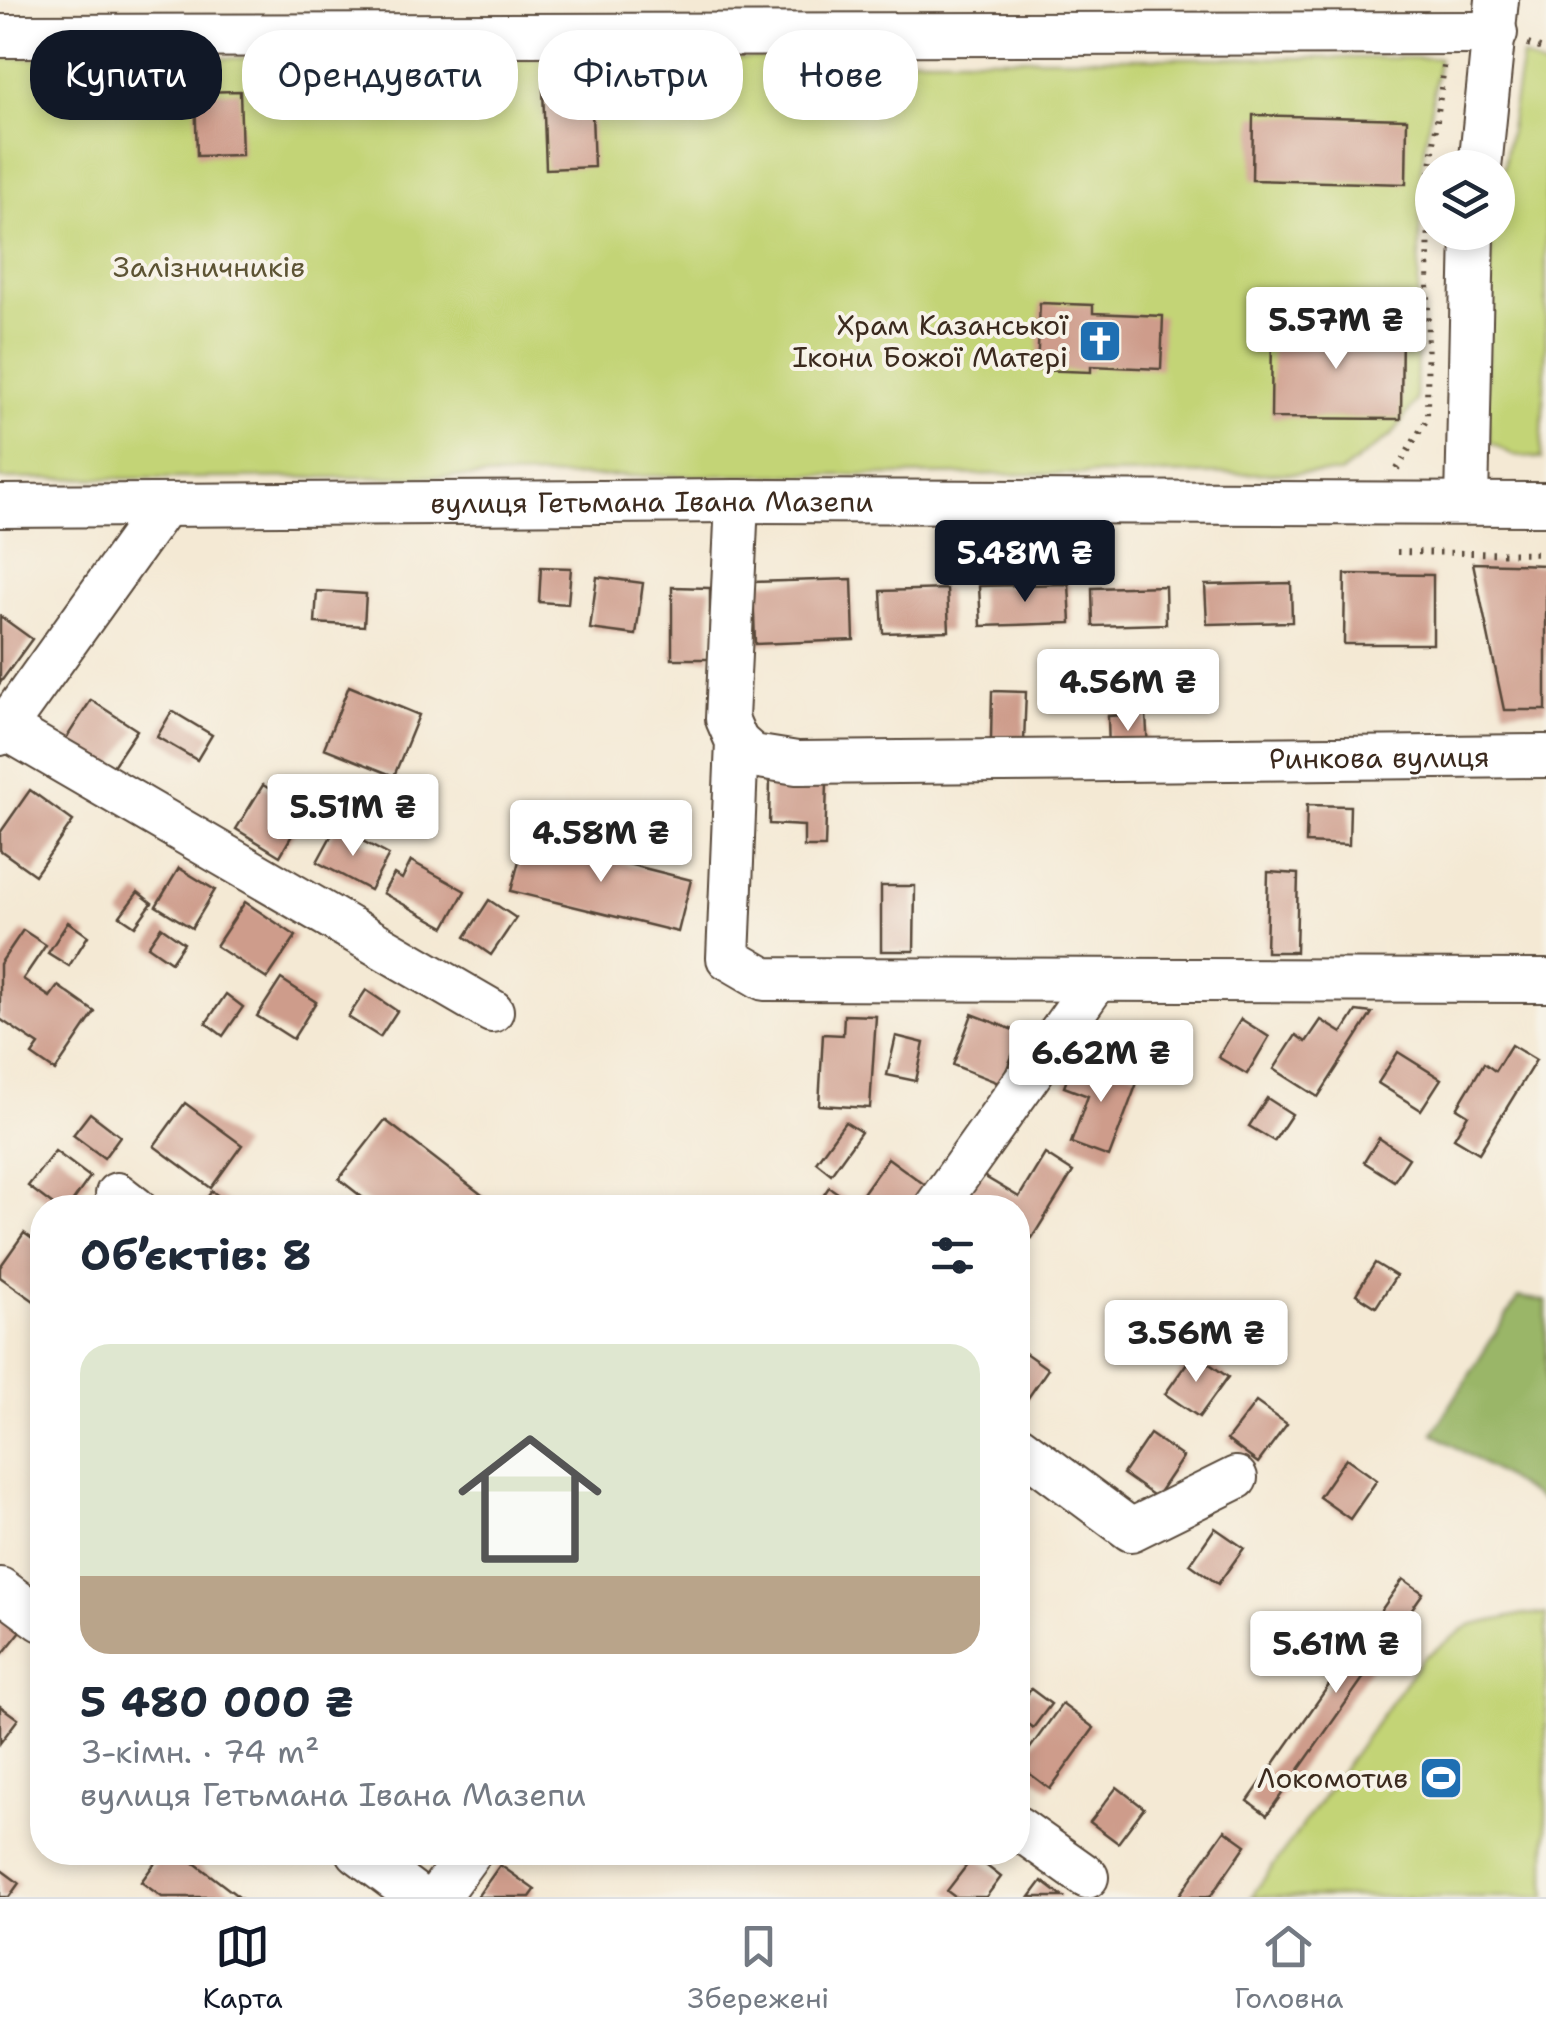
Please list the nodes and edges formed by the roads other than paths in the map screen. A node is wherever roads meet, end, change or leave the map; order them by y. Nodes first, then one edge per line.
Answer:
1 (1496, 16) edge
2 (0, 36) edge
3 (1482, 150) edge
4 (1473, 250) edge
5 (738, 501) junction
6 (1467, 502) junction
7 (164, 504) junction
8 (1546, 504) edge
9 (0, 506) edge
10 (2, 731) edge
11 (737, 742) junction
12 (1546, 756) edge
13 (1546, 981) edge
14 (1095, 983) junction
15 (492, 1011) dead end
16 (945, 1195) edge
17 (1030, 1455) edge
18 (1236, 1478) dead end
19 (0, 1588) edge
20 (30, 1611) edge
21 (1030, 1836) edge
22 (375, 1865) edge
23 (460, 1865) edge
24 (1088, 1877) dead end
25 (418, 1897) edge
26 (437, 1897) edge

1 - 2 street
1 - 3 street
4 - 6 street
5 - 6 street, вулиця Гетьмана Івана Мазепи
5 - 7 street, вулиця Гетьмана Івана Мазепи
5 - 11 street
6 - 8 street, вулиця Гетьмана Івана Мазепи
7 - 9 street, вулиця Гетьмана Івана Мазепи
7 - 10 street
10 - 15 street
11 - 12 street, Ринкова вулиця
11 - 14 street
13 - 14 street
14 - 16 street
17 - 18 street
19 - 20 street
21 - 24 street
22 - 25 street
23 - 26 street

